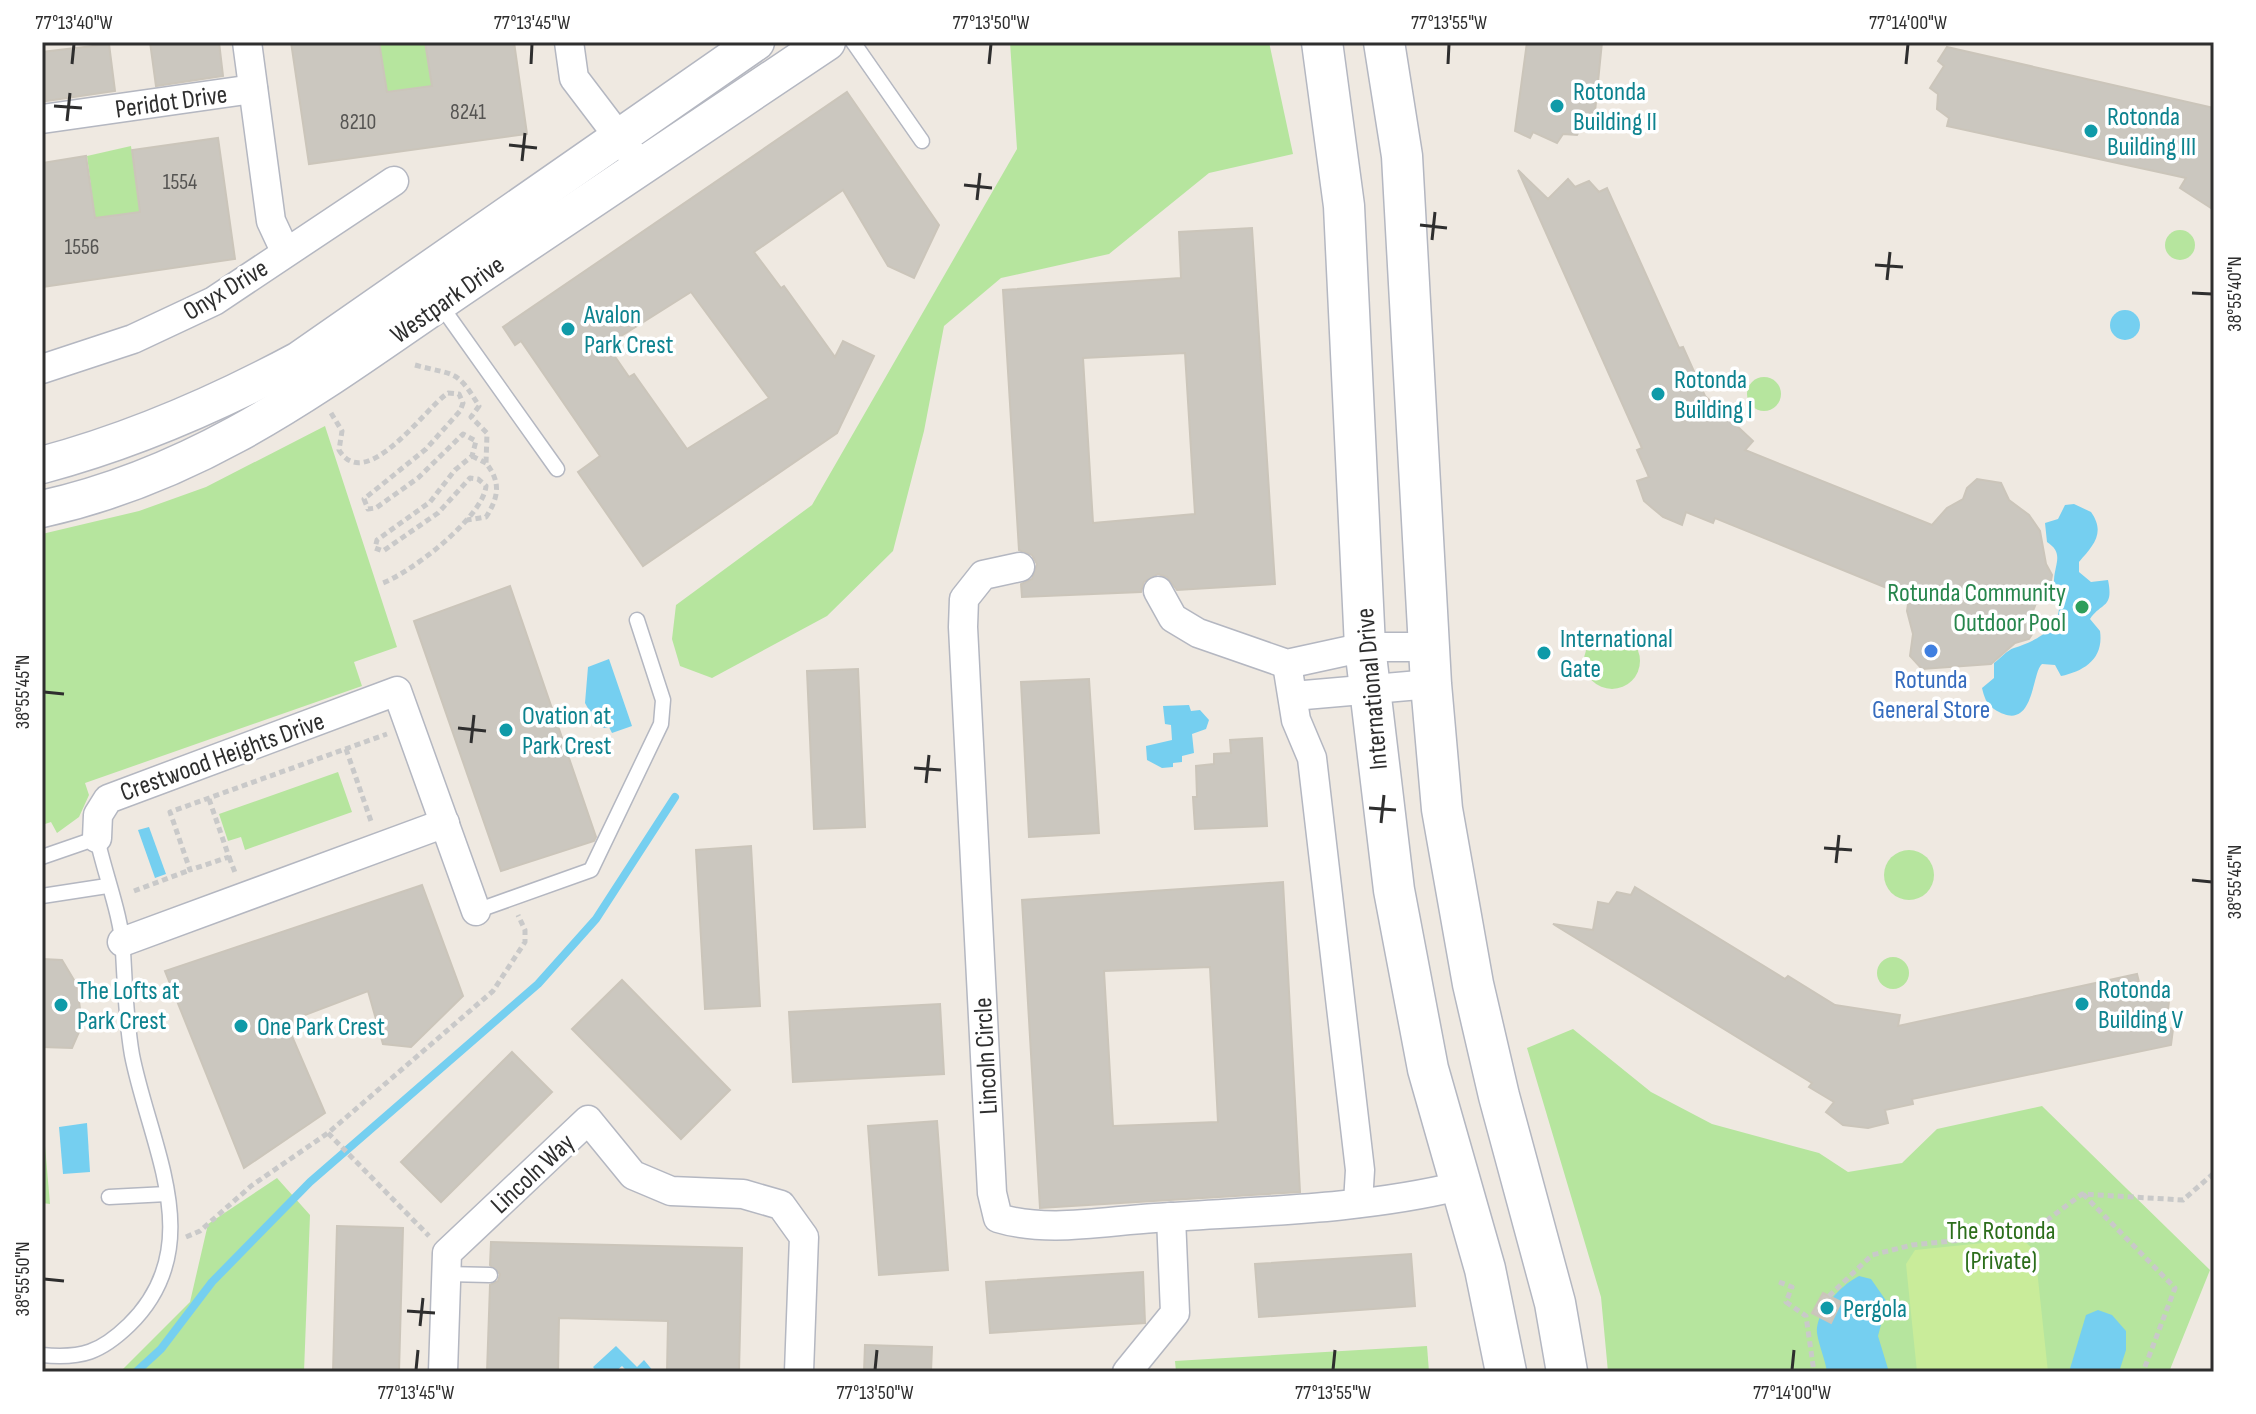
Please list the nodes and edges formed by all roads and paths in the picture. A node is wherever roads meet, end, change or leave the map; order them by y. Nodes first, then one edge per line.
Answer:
1 (247, 42) edge
2 (569, 42) edge
3 (756, 42) edge
4 (827, 42) edge
5 (853, 42) edge
6 (1322, 42) edge
7 (1384, 42) edge
8 (253, 89) junction
9 (42, 119) edge
10 (618, 137) junction
11 (922, 141) dead end
12 (641, 166) junction
13 (394, 181) dead end
14 (285, 251) junction
15 (438, 303) junction
16 (415, 365) dead end
17 (42, 369) edge
18 (460, 411) junction
19 (331, 413) dead end
20 (471, 417) junction
21 (472, 456) junction
22 (486, 463) junction
23 (42, 465) edge
24 (557, 469) dead end
25 (42, 509) edge
26 (467, 520) junction
27 (1020, 567) dead end
28 (380, 584) dead end
29 (1158, 591) dead end
30 (637, 620) dead end
31 (1365, 647) junction
32 (1287, 664) junction
33 (1430, 665) junction
34 (1370, 691) junction
35 (1293, 696) junction
36 (396, 731) dead end
37 (346, 749) junction
38 (209, 799) junction
39 (445, 823) junction
40 (97, 838) junction
41 (380, 846) junction
42 (42, 857) edge
43 (229, 857) junction
44 (190, 870) junction
45 (237, 878) dead end
46 (107, 886) junction
47 (134, 891) dead end
48 (42, 896) edge
49 (510, 900) junction
50 (476, 911) joint
51 (122, 942) junction
52 (331, 1136) junction
53 (2214, 1173) edge
54 (1459, 1186) junction
55 (167, 1194) junction
56 (2082, 1194) junction
57 (109, 1197) dead end
58 (1358, 1203) junction
59 (1171, 1217) junction
60 (185, 1237) dead end
61 (446, 1264) junction
62 (490, 1275) dead end
63 (1779, 1282) dead end
64 (1829, 1296) dead end
65 (42, 1355) edge
66 (443, 1372) edge
67 (799, 1372) edge
68 (1127, 1372) edge
69 (1506, 1372) edge
70 (1567, 1372) edge
71 (1814, 1372) edge
72 (2143, 1372) edge

1 - 8 street, Peridot Drive
2 - 10 street
3 - 10 street, Westpark Drive
4 - 12 street, Westpark Drive
5 - 11 lane
6 - 31 main road, International Drive
7 - 33 main road
8 - 9 street, Peridot Drive
8 - 14 street, Peridot Drive
10 - 12 street
10 - 23 street, Westpark Drive
12 - 15 street, Westpark Drive
13 - 14 street, Onyx Drive
14 - 17 street, Onyx Drive
15 - 24 lane
15 - 25 street, Westpark Drive
16 - 20 path
18 - 19 path
18 - 20 path
18 - 21 path
20 - 22 path
21 - 22 path
21 - 26 path
22 - 26 path
26 - 28 path
27 - 59 street, Lincoln Circle
29 - 32 street
30 - 49 lane
31 - 32 street
31 - 33 street
31 - 34 main road, International Drive
32 - 35 street
33 - 34 street
33 - 70 main road
34 - 35 street
34 - 54 main road, International Drive
35 - 58 street
36 - 37 path
37 - 38 path
37 - 41 path
38 - 43 path
38 - 44 path
39 - 40 street, Crestwood Heights Drive
39 - 41 street
39 - 50 street, Crestwood Heights Drive
40 - 42 lane
40 - 46 lane, Crestwood Heights Drive
41 - 51 street
43 - 44 path
43 - 45 path
44 - 47 path
46 - 48 lane
46 - 51 lane, Crestwood Heights Drive
49 - 50 lane
49 - 52 path
51 - 55 lane, Crestwood Heights Drive
52 - 60 path
52 - 61 path
53 - 56 path
54 - 58 street, Lincoln Circle
54 - 69 main road, International Drive
55 - 57 lane
55 - 65 lane, Crestwood Heights Drive
56 - 64 path
56 - 72 path
58 - 59 street, Lincoln Circle
59 - 68 street
61 - 62 lane
61 - 66 street
61 - 67 street, Lincoln Way
63 - 71 path

